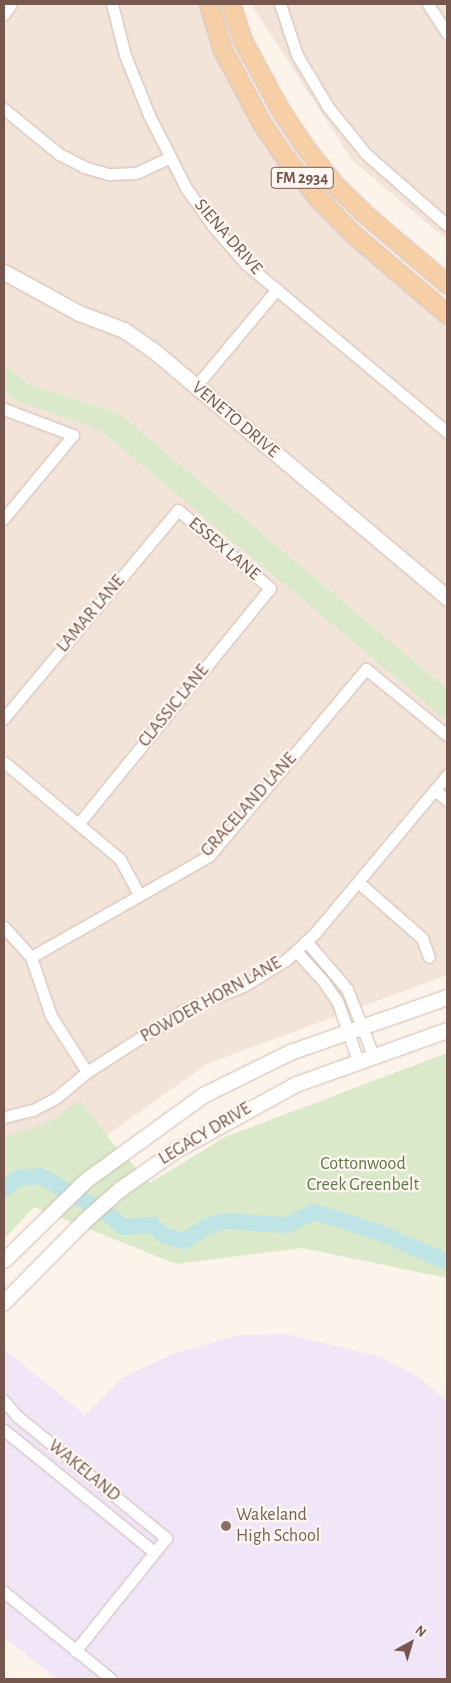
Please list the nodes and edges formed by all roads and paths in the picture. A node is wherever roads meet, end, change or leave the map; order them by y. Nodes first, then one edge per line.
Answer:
1 (11, 4) edge
2 (112, 4) edge
3 (209, 4) edge
4 (232, 4) edge
5 (280, 4) edge
6 (428, 4) edge
7 (4, 14) edge
8 (447, 34) edge
9 (4, 109) edge
10 (170, 157) junction
11 (445, 218) edge
12 (4, 272) edge
13 (447, 284) edge
14 (277, 289) junction
15 (447, 314) edge
16 (196, 386) junction
17 (4, 409) edge
18 (447, 432) edge
19 (178, 510) joint
20 (4, 518) edge
21 (270, 588) joint
22 (447, 598) edge
23 (4, 718) edge
24 (447, 735) edge
25 (4, 762) edge
26 (447, 775) edge
27 (435, 790) junction
28 (447, 800) edge
29 (78, 824) junction
30 (358, 882) junction
31 (139, 894) junction
32 (4, 927) edge
33 (306, 941) junction
34 (296, 951) junction
35 (31, 957) junction
36 (429, 957) dead end
37 (447, 997) edge
38 (356, 1030) junction
39 (447, 1030) edge
40 (373, 1055) junction
41 (358, 1061) junction
42 (87, 1072) junction
43 (4, 1117) edge
44 (9, 1255) edge
45 (4, 1302) edge
46 (4, 1401) edge
47 (17, 1416) junction
48 (4, 1431) edge
49 (154, 1552) junction
50 (4, 1592) edge
51 (75, 1650) junction
52 (111, 1679) edge

1 - 7 street
2 - 10 street, SIENA DRIVE
3 - 15 main road, FM 2934
4 - 13 main road, FM 2934
5 - 11 street
6 - 8 street
9 - 10 street
10 - 14 street, SIENA DRIVE
12 - 16 main road, VENETO DRIVE
14 - 16 street
14 - 18 street, SIENA DRIVE
16 - 22 main road, VENETO DRIVE
17 - 20 street
19 - 21 street, ESSEX LANE
19 - 23 street, LAMAR LANE
21 - 29 street, CLASSIC LANE
24 - 31 street, GRACELAND LANE
25 - 29 street
26 - 27 street, POWDER HORN LANE
27 - 28 street
27 - 30 street, POWDER HORN LANE
29 - 31 street
30 - 33 street, POWDER HORN LANE
30 - 36 street
31 - 35 street, GRACELAND LANE
32 - 35 street
33 - 34 street, POWDER HORN LANE
33 - 38 street
34 - 38 street
34 - 42 street, POWDER HORN LANE
35 - 42 street
37 - 38 main road, LEGACY DRIVE
38 - 40 street
38 - 41 street
38 - 44 main road, LEGACY DRIVE
39 - 40 main road, LEGACY DRIVE
40 - 41 main road, LEGACY DRIVE
41 - 45 main road, LEGACY DRIVE
42 - 43 street, POWDER HORN LANE
46 - 47 street, WAKELAND
47 - 48 street
47 - 49 street, WAKELAND
48 - 49 street, WAKELAND
49 - 51 street
50 - 51 street
51 - 52 street

